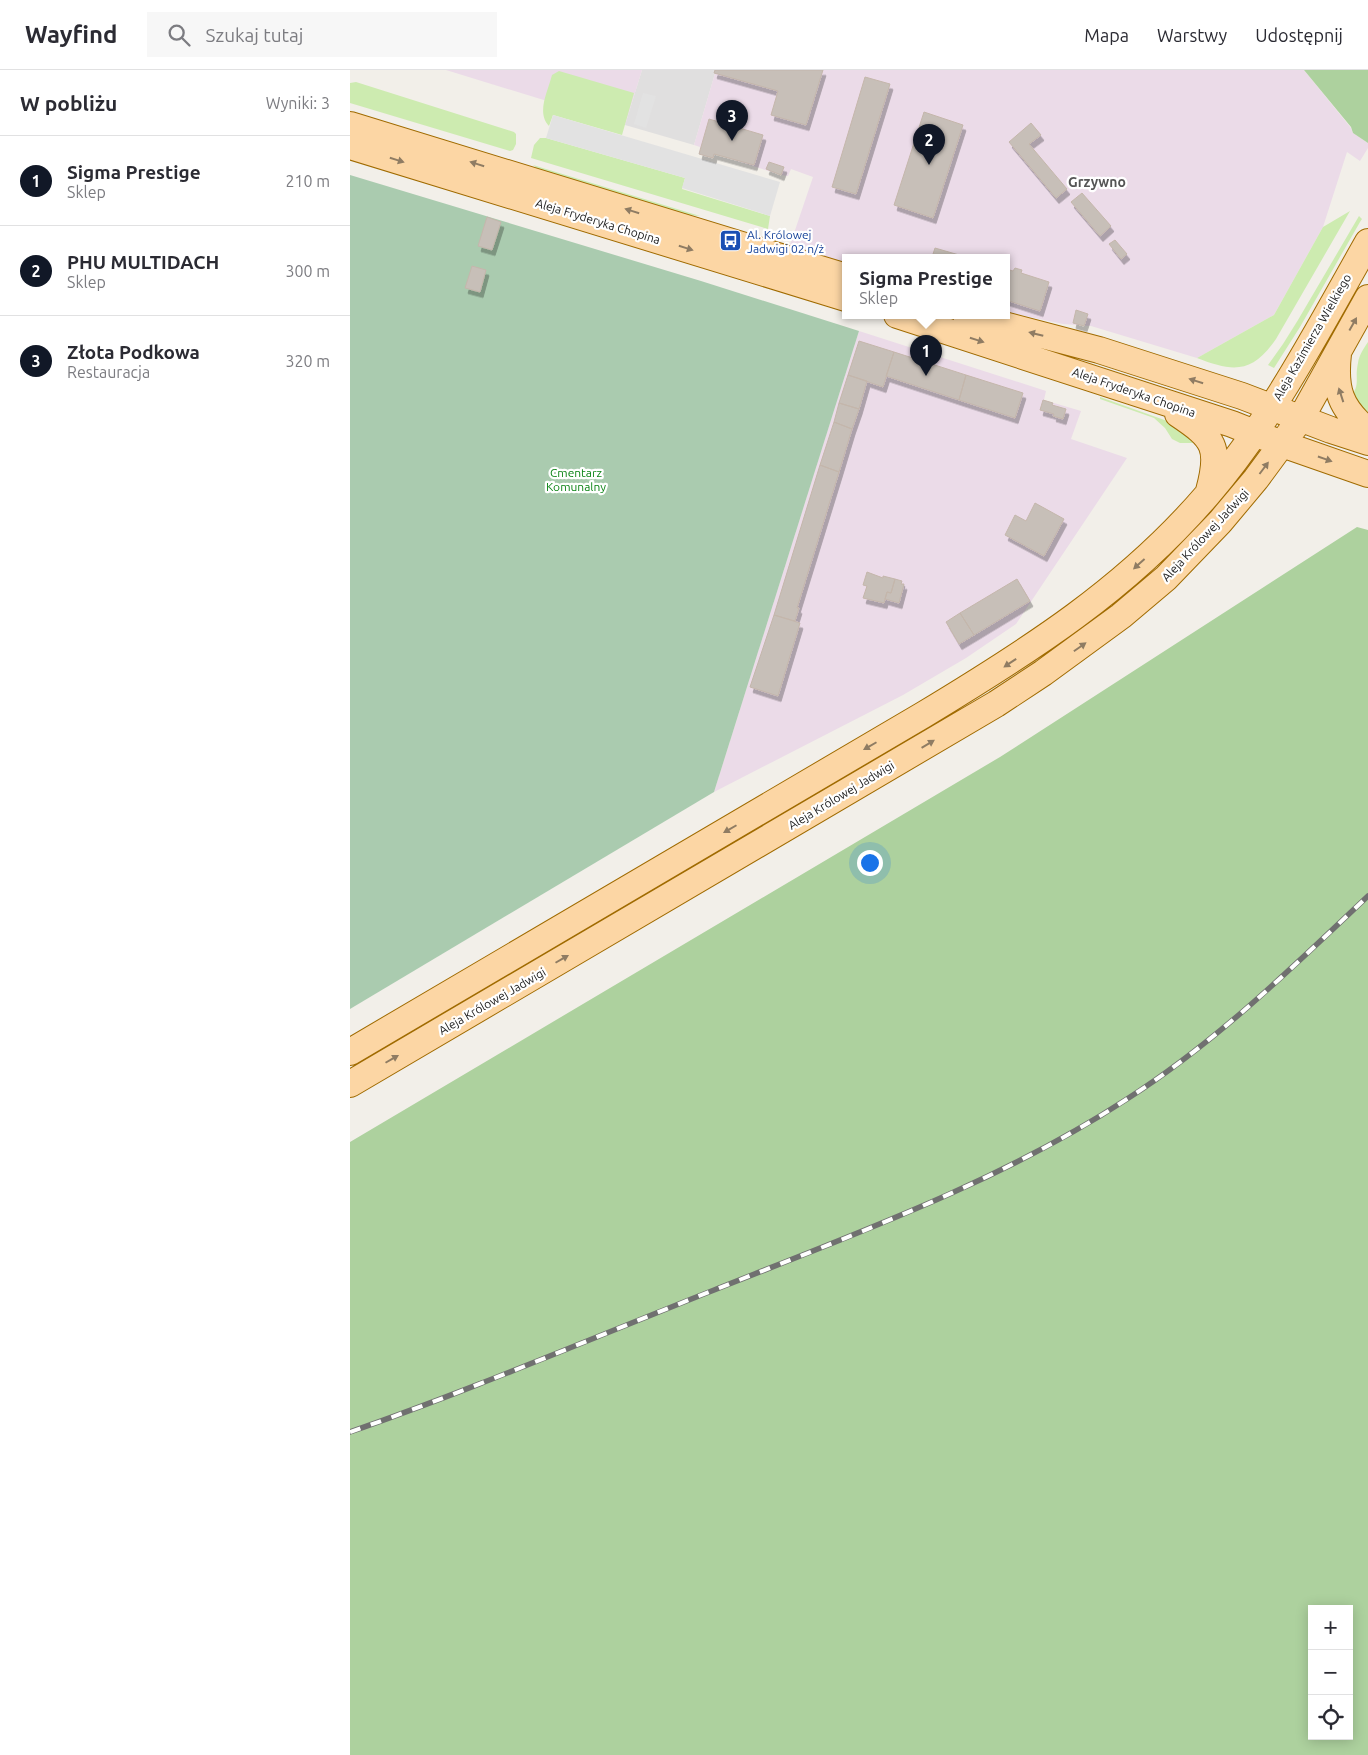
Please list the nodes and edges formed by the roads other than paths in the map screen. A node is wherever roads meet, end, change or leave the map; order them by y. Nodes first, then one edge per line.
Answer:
1 (350, 125) edge
2 (350, 146) edge
3 (1368, 242) edge
4 (842, 276) edge
5 (842, 297) edge
6 (1368, 298) edge
7 (909, 319) edge
8 (981, 319) edge
9 (1338, 350) junction
10 (1154, 399) junction
11 (1272, 406) junction
12 (1301, 418) junction
13 (1368, 431) edge
14 (1254, 433) junction
15 (1368, 442) edge
16 (1282, 444) junction
17 (1368, 474) edge
18 (1208, 494) junction
19 (350, 1052) edge
20 (350, 1084) edge

4 -> 1 main road, Aleja Fryderyka Chopina
2 -> 5 main road, Aleja Fryderyka Chopina
3 - 11 main road, Aleja Kazimierza Wielkiego
9 -> 6 main road
7 -> 10 main road, Aleja Fryderyka Chopina
11 -> 8 main road
9 - 12 main road
13 -> 9 main road
10 - 14 main road, Aleja Fryderyka Chopina
10 - 18 main road
11 - 12 main road
11 - 14 main road, Aleja Kazimierza Wielkiego
12 - 15 main road
12 - 16 main road, Aleja Królowej Jadwigi
14 - 16 main road, Aleja Fryderyka Chopina
14 - 18 main road
16 -> 17 main road, Aleja Fryderyka Chopina
20 -> 16 main road, Aleja Królowej Jadwigi
18 -> 19 main road

